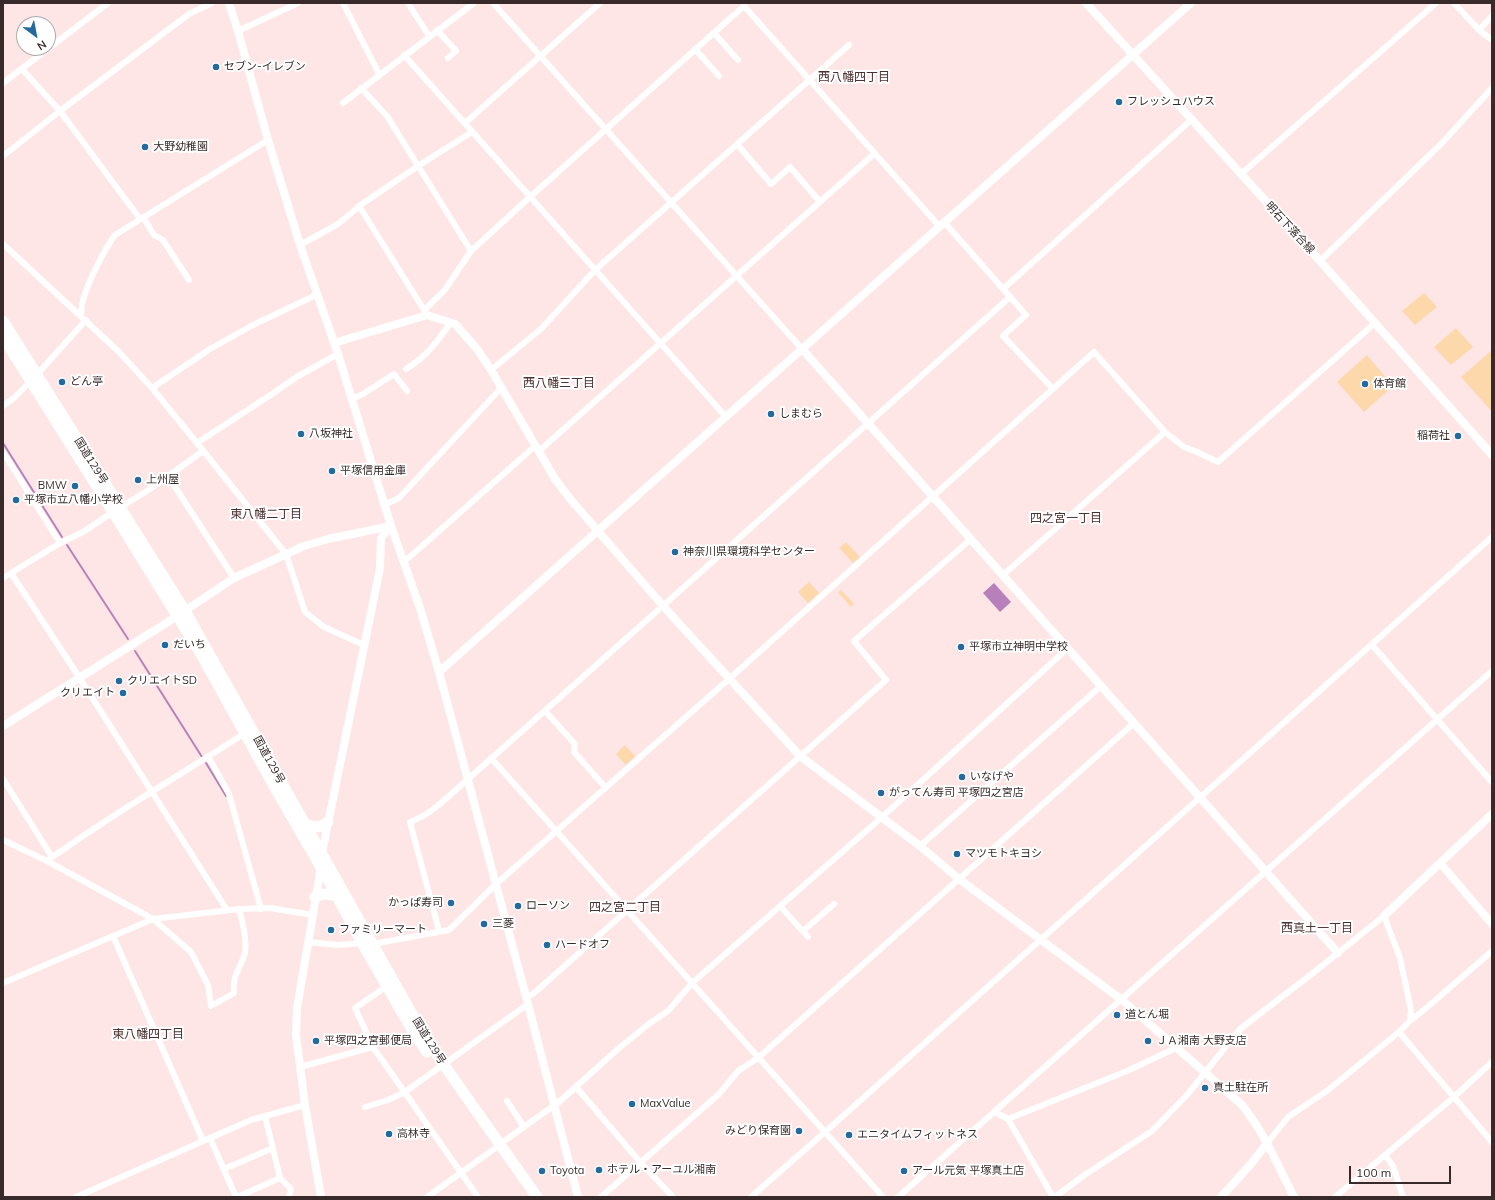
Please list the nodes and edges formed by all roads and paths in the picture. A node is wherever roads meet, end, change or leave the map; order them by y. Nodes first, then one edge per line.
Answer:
1 (108, 3) edge
2 (212, 3) edge
3 (229, 3) edge
4 (298, 3) edge
5 (343, 3) edge
6 (408, 3) edge
7 (474, 3) edge
8 (493, 3) edge
9 (600, 3) edge
10 (1191, 3) edge
11 (1436, 3) edge
12 (1454, 3) edge
13 (744, 4) edge
14 (1090, 4) edge
15 (1492, 16) edge
16 (437, 30) junction
17 (1479, 30) junction
18 (238, 32) junction
19 (714, 33) junction
20 (429, 36) junction
21 (1492, 40) edge
22 (849, 46) dead end
23 (695, 49) junction
24 (404, 55) junction
25 (540, 55) junction
26 (1133, 55) junction
27 (448, 58) dead end
28 (738, 60) dead end
29 (22, 69) junction
30 (379, 74) junction
31 (719, 76) dead end
32 (810, 81) junction
33 (3, 83) edge
34 (361, 88) junction
35 (1492, 88) edge
36 (342, 103) dead end
37 (60, 111) junction
38 (1191, 120) junction
39 (465, 123) junction
40 (606, 129) junction
41 (472, 132) junction
42 (268, 140) junction
43 (737, 144) junction
44 (875, 153) junction
45 (3, 156) edge
46 (418, 166) junction
47 (1241, 174) junction
48 (530, 197) junction
49 (671, 202) junction
50 (820, 202) junction
51 (359, 206) junction
52 (141, 218) junction
53 (942, 225) junction
54 (3, 244) edge
55 (300, 245) junction
56 (471, 251) junction
57 (1320, 261) junction
58 (595, 270) junction
59 (737, 276) junction
60 (189, 280) dead end
61 (1003, 289) junction
62 (318, 294) junction
63 (1010, 297) junction
64 (426, 313) junction
65 (84, 318) junction
66 (3, 321) edge
67 (451, 322) junction
68 (1375, 323) junction
69 (3, 337) edge
70 (334, 343) junction
71 (660, 343) junction
72 (802, 349) junction
73 (338, 354) junction
74 (406, 369) dead end
75 (491, 370) junction
76 (34, 378) junction
77 (152, 388) junction
78 (501, 388) junction
79 (1053, 389) junction
80 (408, 391) dead end
81 (352, 399) junction
82 (3, 406) edge
83 (726, 416) junction
84 (868, 423) junction
85 (1165, 432) junction
86 (197, 442) junction
87 (537, 449) junction
88 (203, 451) junction
89 (3, 452) edge
90 (1492, 455) edge
91 (168, 476) junction
92 (933, 496) junction
93 (384, 505) junction
94 (117, 510) junction
95 (391, 526) junction
96 (597, 530) junction
97 (1492, 537) edge
98 (971, 539) junction
99 (60, 543) junction
100 (286, 554) junction
101 (404, 562) junction
102 (11, 574) junction
103 (1003, 575) junction
104 (3, 578) edge
105 (234, 578) junction
106 (663, 606) junction
107 (181, 613) junction
108 (364, 645) junction
109 (1372, 645) junction
110 (1068, 648) junction
111 (1492, 670) edge
112 (439, 672) junction
113 (79, 677) junction
114 (729, 679) junction
115 (1101, 686) junction
116 (545, 711) junction
117 (1437, 719) junction
118 (1134, 723) junction
119 (3, 726) edge
120 (245, 734) junction
121 (800, 756) junction
122 (209, 758) junction
123 (491, 758) junction
124 (3, 779) edge
125 (467, 780) junction
126 (1492, 782) edge
127 (606, 788) junction
128 (152, 792) junction
129 (1200, 797) junction
130 (1492, 814) edge
131 (881, 818) junction
132 (328, 822) junction
133 (304, 824) junction
134 (557, 831) junction
135 (3, 840) edge
136 (920, 846) junction
137 (322, 853) junction
138 (49, 859) junction
139 (1440, 863) junction
140 (320, 866) junction
141 (1266, 871) junction
142 (959, 879) junction
143 (495, 885) junction
144 (315, 897) junction
145 (338, 897) junction
146 (834, 904) dead end
147 (780, 906) junction
148 (261, 908) junction
149 (239, 909) junction
150 (226, 910) junction
151 (627, 910) junction
152 (313, 915) junction
153 (1384, 916) junction
154 (153, 919) junction
155 (1492, 924) edge
156 (439, 931) junction
157 (803, 931) junction
158 (113, 936) junction
159 (808, 936) dead end
160 (1042, 939) junction
161 (308, 942) junction
162 (368, 943) junction
163 (1492, 951) edge
164 (1338, 953) junction
165 (3, 983) edge
166 (692, 983) junction
167 (387, 986) junction
168 (527, 1000) junction
169 (1122, 1000) junction
170 (1410, 1021) junction
171 (1399, 1032) junction
172 (373, 1047) junction
173 (1176, 1048) junction
174 (758, 1058) junction
175 (1492, 1062) edge
176 (300, 1067) junction
177 (440, 1067) junction
178 (1205, 1072) junction
179 (576, 1086) junction
180 (405, 1092) junction
181 (1454, 1096) junction
182 (507, 1101) dead end
183 (305, 1105) junction
184 (554, 1105) junction
185 (365, 1107) dead end
186 (995, 1112) junction
187 (265, 1116) junction
188 (1008, 1119) junction
189 (524, 1127) junction
190 (825, 1132) junction
191 (210, 1138) junction
192 (202, 1141) junction
193 (1268, 1142) junction
194 (1492, 1142) edge
195 (497, 1147) junction
196 (273, 1148) junction
197 (1385, 1155) junction
198 (640, 1162) junction
199 (224, 1169) junction
200 (461, 1173) junction
201 (280, 1178) junction
202 (1401, 1196) edge
203 (76, 1197) edge
204 (237, 1197) edge
205 (289, 1197) edge
206 (321, 1197) edge
207 (427, 1197) edge
208 (478, 1197) edge
209 (528, 1197) edge
210 (537, 1197) edge
211 (578, 1197) edge
212 (601, 1197) edge
213 (673, 1197) edge
214 (751, 1197) edge
215 (883, 1197) edge
216 (898, 1197) edge
217 (1054, 1197) edge
218 (1221, 1197) edge
219 (1294, 1197) edge
220 (1335, 1197) edge

1 - 29 street
2 - 37 street
3 - 18 street
4 - 18 street
5 - 30 street
6 - 20 street
7 - 16 street
8 - 25 street
9 - 25 street
10 - 26 street
11 - 47 street
12 - 17 street
13 - 19 street
13 - 32 street
14 - 26 street, 明石下落合線
15 - 17 street
16 - 20 street
16 - 27 street
17 - 21 street
18 - 42 street
19 - 23 street
19 - 28 street
20 - 24 street
22 - 32 street
23 - 31 street
23 - 40 street
24 - 30 street
24 - 39 street
25 - 39 street
25 - 40 street
26 - 38 street, 明石下落合線
26 - 53 street
29 - 33 street
29 - 37 street
30 - 34 street
32 - 43 street
32 - 44 street
34 - 36 street
34 - 46 street
35 - 57 street
37 - 45 street
37 - 52 street
38 - 47 street, 明石下落合線
38 - 61 street
39 - 41 street
40 - 48 street
40 - 49 street
41 - 46 street
41 - 48 street
42 - 52 street
42 - 55 street
43 - 49 street
43 - 50 street
44 - 50 street
44 - 53 street
46 - 51 street
46 - 56 street
47 - 57 street, 明石下落合線
48 - 56 street
48 - 58 street
49 - 58 street
49 - 59 street
50 - 59 street
51 - 55 street
51 - 64 street
52 - 60 street
52 - 65 street
53 - 61 street
53 - 72 street
54 - 65 street
55 - 62 street
56 - 64 street
57 - 68 street, 明石下落合線
58 - 71 street
58 - 75 street
59 - 71 street
59 - 72 street
61 - 63 street
62 - 70 street
62 - 77 street
63 - 79 street
63 - 84 street
64 - 67 street
64 - 70 street
65 - 76 street
65 - 77 street
66 - 76 highway, 国道129号
67 - 74 street
67 - 75 street
68 - 85 street
68 - 90 street, 明石下落合線
69 - 76 highway, 国道129号
70 - 73 street
71 - 83 street
71 - 87 street
72 - 83 street
72 - 84 street
73 - 81 street
73 - 86 street
75 - 78 street
76 - 82 street
76 - 94 highway, 国道129号
77 - 86 street
78 - 87 street
78 - 93 street
79 - 85 street
79 - 92 street
80 - 81 street
81 - 93 street
83 - 96 street
84 - 92 street
84 - 106 street
85 - 103 street
86 - 88 street
87 - 96 street
87 - 101 street
88 - 91 street
88 - 100 street
89 - 99 street
91 - 94 street
91 - 105 street
92 - 98 street
92 - 114 street
93 - 95 street
94 - 99 street
94 - 107 highway, 国道129号
95 - 100 street
95 - 101 street
95 - 108 street
96 - 106 street
96 - 112 street
97 - 109 street
98 - 103 street
98 - 121 street
99 - 102 street
100 - 105 street
100 - 108 street
101 - 112 street
102 - 104 street
102 - 113 street
103 - 110 street
105 - 107 street
106 - 114 street
106 - 116 street
107 - 113 street
107 - 120 highway, 国道129号
107 - 133 highway, 国道129号
108 - 132 street
109 - 117 street
109 - 129 street
110 - 115 street
110 - 131 street
111 - 117 street
112 - 125 street
113 - 119 street
113 - 128 street
114 - 121 street
114 - 127 street
115 - 118 street
115 - 136 street
116 - 123 street
116 - 127 street
117 - 126 street
117 - 141 street
118 - 129 street
118 - 142 street
120 - 122 street
120 - 140 highway, 国道129号
121 - 131 street
121 - 151 street
122 - 128 street
122 - 148 street
123 - 125 street
123 - 134 street
124 - 138 street
125 - 143 street
125 - 156 street
127 - 134 street
128 - 138 street
128 - 150 street
129 - 141 street
129 - 160 street
130 - 139 street
131 - 136 street
131 - 147 street
132 - 133 highway
132 - 137 street
133 - 137 highway, 国道129号
134 - 143 street
134 - 151 street
135 - 138 street
136 - 142 street
137 - 140 street
137 - 162 highway, 国道129号
138 - 154 street
139 - 153 street
139 - 155 street
140 - 144 street
140 - 145 highway, 国道129号
141 - 164 street
141 - 169 street
142 - 160 street
142 - 174 street
143 - 156 street
143 - 168 street
144 - 145 highway
144 - 152 street
145 - 162 highway, 国道129号
146 - 157 street
147 - 157 street
147 - 166 street
148 - 149 street
148 - 152 street
149 - 150 street
149 - 154 street
150 - 154 street
151 - 166 street
151 - 168 street
152 - 161 street
153 - 164 street
153 - 170 street
154 - 158 street
156 - 162 street
157 - 159 street
158 - 165 street
158 - 192 street
160 - 169 street
160 - 190 street
161 - 162 street
161 - 176 street
162 - 167 highway, 国道129号
162 - 177 highway, 国道129号
163 - 170 street
164 - 178 street
166 - 174 street
166 - 179 street
167 - 172 street
167 - 177 highway, 国道129号
168 - 177 street
168 - 184 street
169 - 173 street
169 - 186 street
170 - 171 street
171 - 181 street
171 - 193 street
172 - 176 street
172 - 180 street
173 - 178 street
173 - 188 street
174 - 190 street
174 - 198 street
175 - 181 street
176 - 183 street
177 - 180 street
177 - 195 highway, 国道129号
178 - 193 street
178 - 217 street
179 - 184 street
179 - 198 street
180 - 185 street
180 - 200 street
181 - 194 street
181 - 197 street
182 - 189 street
183 - 187 street
183 - 206 street
184 - 189 street
184 - 211 street
186 - 188 street
186 - 216 street
187 - 191 street
187 - 196 street
188 - 217 street
189 - 195 street
190 - 214 street
190 - 215 street
191 - 192 street
191 - 199 street
192 - 203 street
193 - 218 street
193 - 219 street
195 - 200 street
195 - 209 highway, 国道129号
195 - 210 highway, 国道129号
196 - 199 street
196 - 201 street
197 - 202 street
197 - 220 street
198 - 212 street
198 - 213 street
199 - 204 street
200 - 207 street
200 - 208 street
201 - 204 street
201 - 205 street

